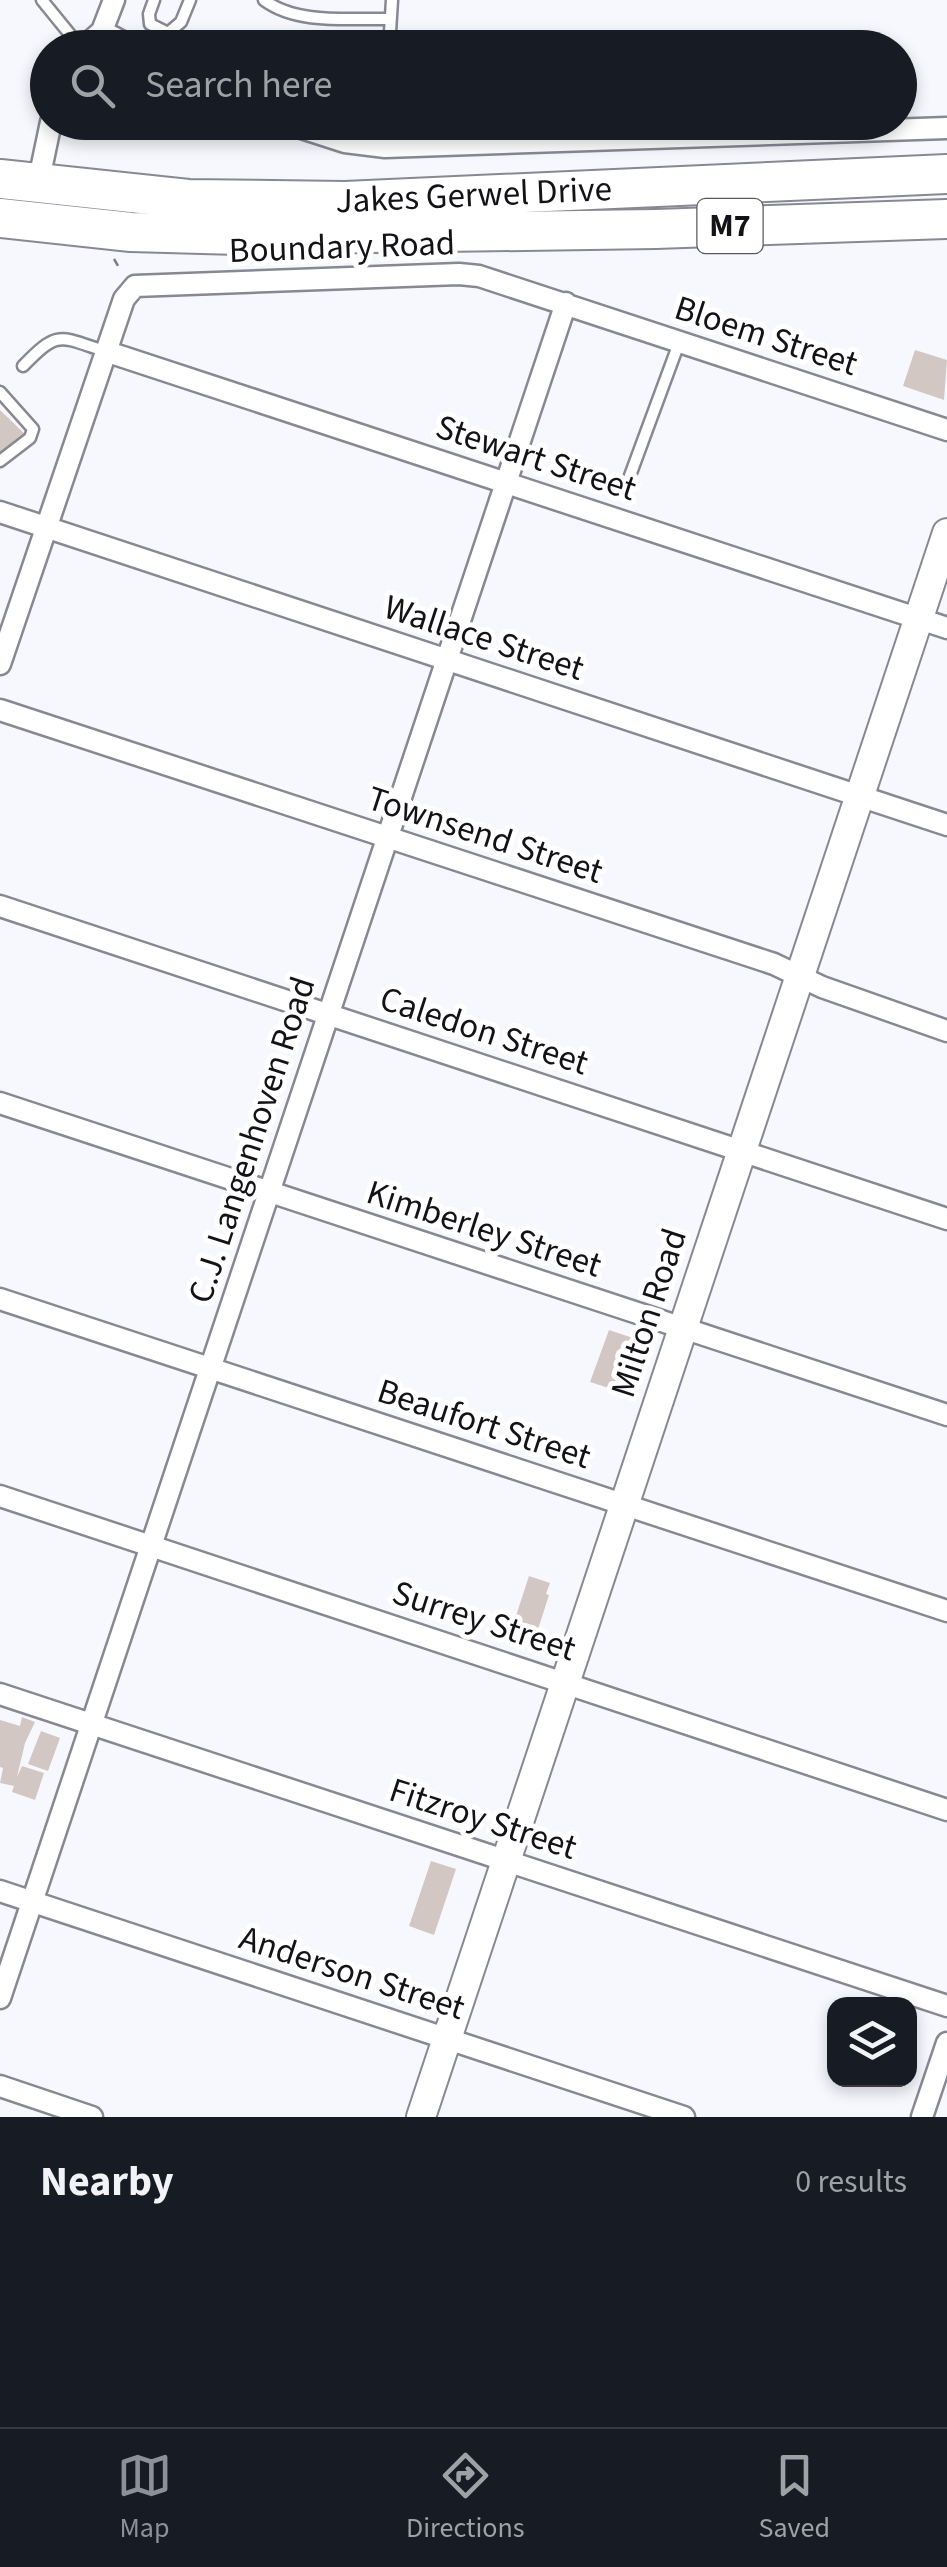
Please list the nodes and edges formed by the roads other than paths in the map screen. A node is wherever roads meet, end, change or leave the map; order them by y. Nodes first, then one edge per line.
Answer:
1 (42, 0) edge
2 (114, 0) edge
3 (154, 0) edge
4 (190, 0) edge
5 (264, 0) edge
6 (392, 0) edge
7 (390, 19) junction
8 (67, 30) edge
9 (103, 30) edge
10 (162, 30) edge
11 (172, 30) edge
12 (390, 30) edge
13 (947, 128) edge
14 (917, 129) edge
15 (47, 140) edge
16 (338, 140) edge
17 (385, 140) edge
18 (592, 140) edge
19 (385, 147) junction
20 (947, 174) edge
21 (0, 179) edge
22 (693, 183) junction
23 (38, 184) junction
24 (947, 193) edge
25 (0, 214) edge
26 (947, 219) edge
27 (375, 234) junction
28 (566, 303) junction
29 (680, 342) junction
30 (105, 351) junction
31 (23, 366) dead end
32 (0, 392) edge
33 (947, 430) edge
34 (0, 461) edge
35 (506, 482) junction
36 (624, 492) dead end
37 (0, 512) edge
38 (46, 527) junction
39 (947, 532) edge
40 (918, 619) junction
41 (947, 628) edge
42 (447, 660) junction
43 (0, 664) edge
44 (0, 710) edge
45 (861, 796) junction
46 (947, 825) edge
47 (387, 837) junction
48 (0, 906) edge
49 (800, 976) junction
50 (328, 1013) junction
51 (947, 1030) edge
52 (0, 1103) edge
53 (742, 1151) junction
54 (268, 1192) junction
55 (947, 1220) edge
56 (0, 1299) edge
57 (683, 1327) junction
58 (211, 1369) junction
59 (947, 1415) edge
60 (0, 1496) edge
61 (624, 1504) junction
62 (149, 1545) junction
63 (947, 1611) edge
64 (565, 1682) junction
65 (0, 1694) edge
66 (90, 1724) junction
67 (947, 1810) edge
68 (506, 1861) junction
69 (0, 1892) edge
70 (34, 1902) junction
71 (0, 1998) edge
72 (947, 2006) edge
73 (447, 2038) junction
74 (947, 2042) edge
75 (0, 2086) edge
76 (92, 2117) edge
77 (421, 2117) edge
78 (684, 2117) edge
79 (922, 2117) edge

1 - 8 lane
2 - 9 street
3 - 10 lane
4 - 11 lane
5 - 7 lane
6 - 7 lane
7 - 12 lane
13 - 14 street
15 - 23 street
16 - 19 street
17 - 19 lane
18 - 19 street
20 - 22 highway, Jakes Gerwel Drive / M7
21 - 23 highway, Jakes Gerwel Drive / M7
22 - 23 highway, Jakes Gerwel Drive / M7
22 - 24 highway
23 - 25 highway
23 - 27 highway
25 - 27 highway, Jakes Gerwel Drive / M7
26 - 27 highway, Jakes Gerwel Drive / M7
28 - 29 street, Bloem Street
28 - 30 street, Boundary Road
28 - 35 street, C.J. Langenhoven Road
29 - 33 street, Bloem Street
29 - 36 lane
30 - 31 lane
30 - 35 street, Stewart Street
30 - 38 street
32 - 34 lane
35 - 40 street, Stewart Street
35 - 42 street, C.J. Langenhoven Road
37 - 38 street, Wallace Street
38 - 42 street, Wallace Street
38 - 43 street
39 - 40 street, Milton Road
40 - 41 street, Stewart Street
40 - 45 street, Milton Road
42 - 45 street, Wallace Street
42 - 47 street, C.J. Langenhoven Road
44 - 47 street, Townsend Street
45 - 46 street, Wallace Street
45 - 49 street, Milton Road
47 - 49 street, Townsend Street
47 - 50 street, C.J. Langenhoven Road
48 - 50 street, Caledon Street
49 - 51 street, Townsend Street
49 - 53 street, Milton Road
50 - 53 street, Caledon Street
50 - 54 street, C.J. Langenhoven Road
52 - 54 street, Kimberley Street
53 - 55 street, Caledon Street
53 - 57 street, Milton Road
54 - 57 street, Kimberley Street
54 - 58 street, C.J. Langenhoven Road
56 - 58 street, Beaufort Street
57 - 59 street, Kimberley Street
57 - 61 street, Milton Road
58 - 61 street, Beaufort Street
58 - 62 street, C.J. Langenhoven Road
60 - 62 street, Surrey Street
61 - 63 street, Beaufort Street
61 - 64 street, Milton Road
62 - 64 street, Surrey Street
62 - 66 street, C.J. Langenhoven Road
64 - 67 street, Surrey Street
64 - 68 street, Milton Road
65 - 66 street, Fitzroy Street
66 - 68 street, Fitzroy Street
66 - 70 street, C.J. Langenhoven Road
68 - 72 street, Fitzroy Street
68 - 73 street, Milton Road
69 - 70 street, Anderson Street
70 - 71 street, C.J. Langenhoven Road
70 - 73 street, Anderson Street
73 - 77 street, Milton Road
73 - 78 street, Anderson Street
74 - 79 street
75 - 76 street

